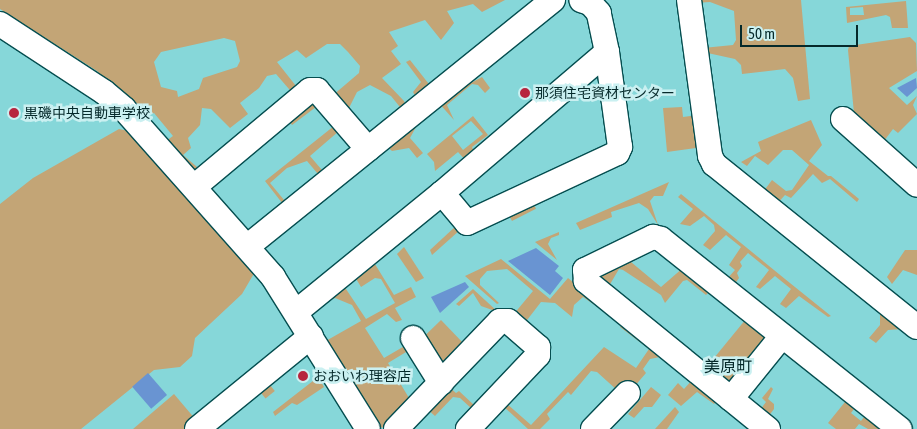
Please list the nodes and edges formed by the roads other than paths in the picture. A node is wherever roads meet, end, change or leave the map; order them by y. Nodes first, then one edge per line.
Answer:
1 (553, 0) edge
2 (581, 0) edge
3 (689, 0) edge
4 (0, 24) edge
5 (607, 52) junction
6 (843, 119) dead end
7 (368, 149) junction
8 (917, 186) edge
9 (194, 187) junction
10 (442, 193) junction
11 (248, 246) junction
12 (296, 312) junction
13 (917, 327) edge
14 (311, 336) junction
15 (782, 336) junction
16 (414, 338) dead end
17 (441, 383) junction
18 (628, 393) dead end
19 (731, 399) junction
20 (224, 421) edge
21 (197, 429) edge
22 (368, 429) edge
23 (396, 429) edge
24 (468, 429) edge
25 (593, 429) edge
26 (768, 429) edge
27 (900, 429) edge

1 - 7 street
2 - 5 street
3 - 13 street
4 - 9 street
5 - 10 street
5 - 10 street
6 - 8 street
7 - 9 street
7 - 11 street
9 - 11 street
10 - 12 street
11 - 12 street
12 - 14 street
14 - 20 street
14 - 22 street
15 - 19 street
15 - 19 street
15 - 27 street
16 - 17 street
17 - 23 street
17 - 24 street
18 - 25 street
19 - 26 street
20 - 21 street

